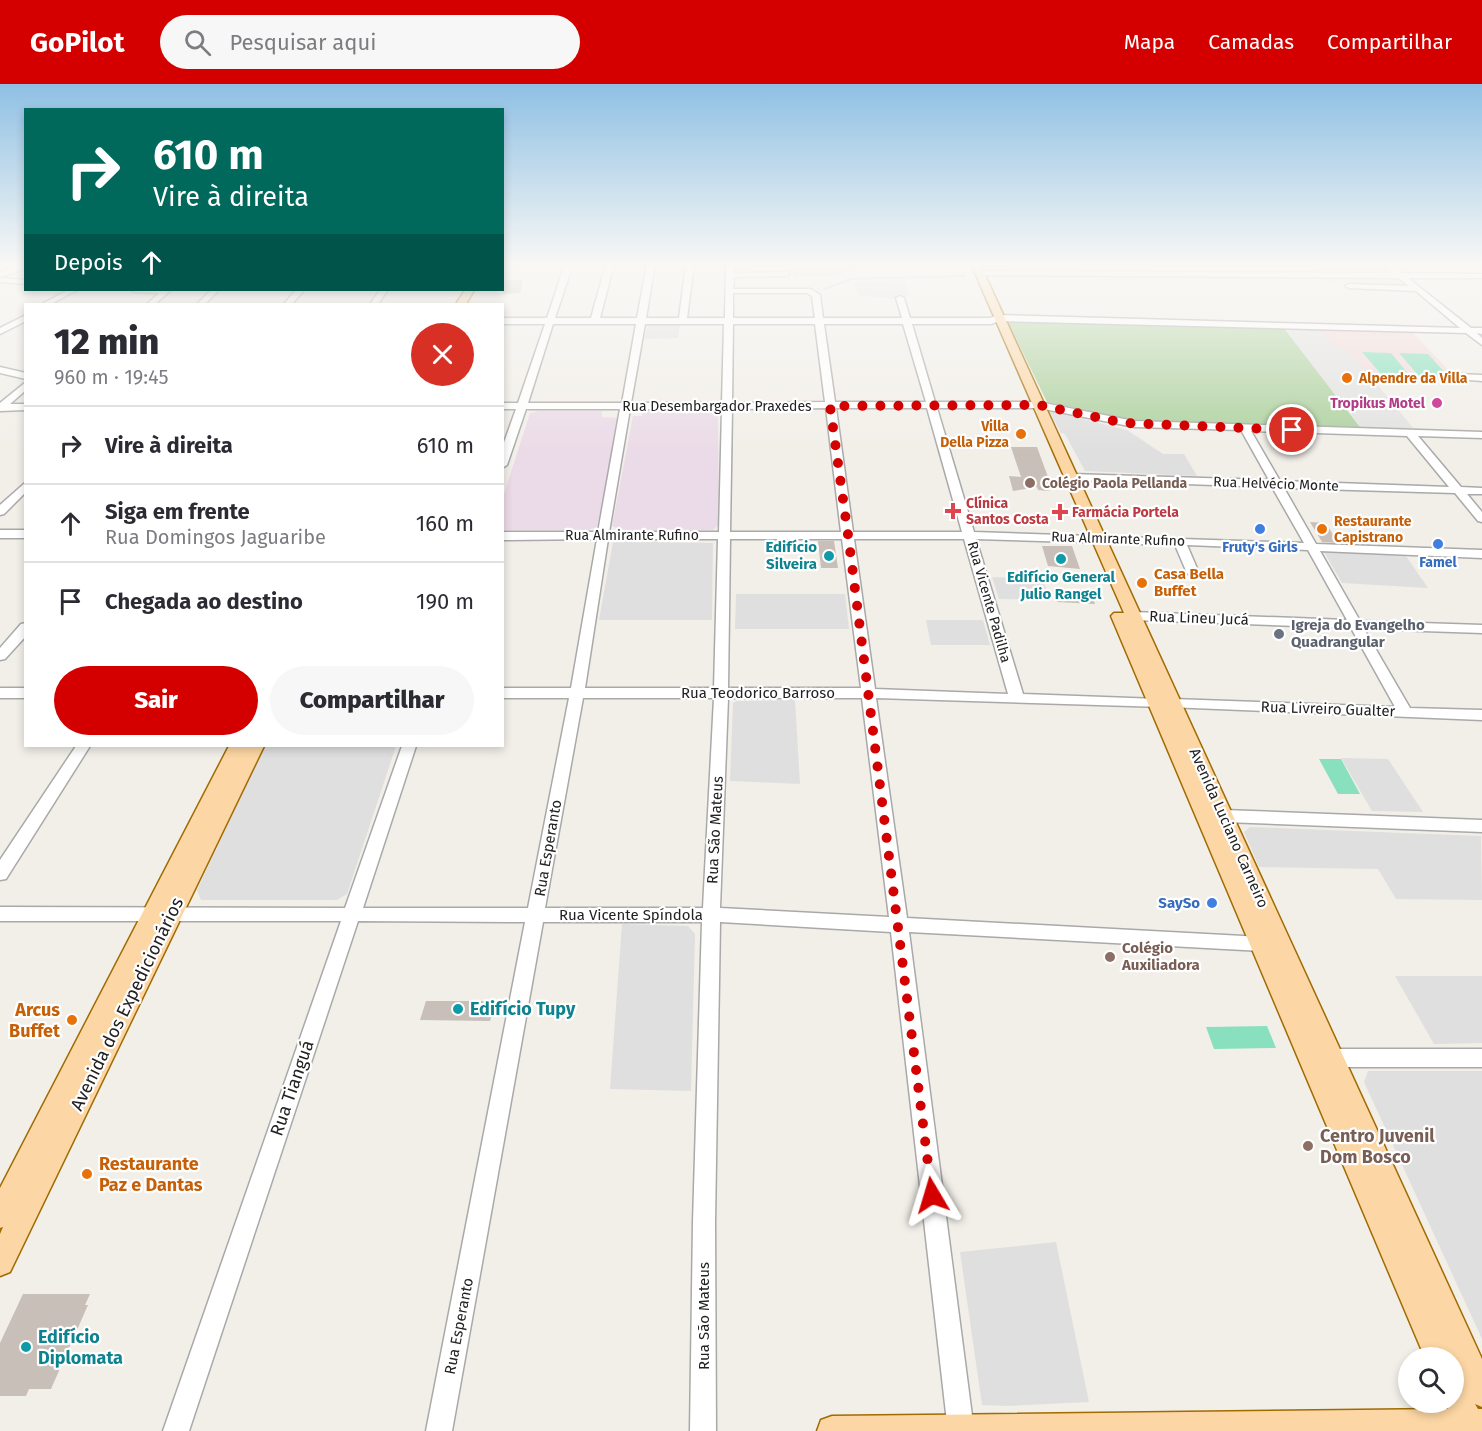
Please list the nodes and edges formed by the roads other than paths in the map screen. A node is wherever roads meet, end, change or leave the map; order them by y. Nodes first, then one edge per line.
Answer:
1 (548, 327) edge
2 (639, 327) edge
3 (730, 327) edge
4 (820, 327) edge
5 (910, 327) edge
6 (999, 327) edge
7 (1334, 327) edge
8 (1466, 327) edge
9 (1470, 330) junction
10 (1482, 331) edge
11 (1482, 342) edge
12 (0, 370) edge
13 (24, 376) edge
14 (1458, 376) dead end
15 (1482, 378) edge
16 (24, 384) edge
17 (24, 385) edge
18 (0, 393) edge
19 (626, 405) junction
20 (504, 406) edge
21 (523, 406) junction
22 (727, 406) junction
23 (830, 406) junction
24 (933, 406) junction
25 (1034, 406) junction
26 (0, 407) edge
27 (24, 407) edge
28 (1245, 429) junction
29 (1410, 433) junction
30 (1482, 435) edge
31 (1051, 446) junction
32 (504, 459) edge
33 (1070, 477) junction
34 (1276, 484) junction
35 (24, 487) edge
36 (1459, 490) junction
37 (1482, 491) edge
38 (0, 512) edge
39 (1482, 519) edge
40 (0, 534) edge
41 (24, 534) edge
42 (725, 535) junction
43 (848, 535) junction
44 (969, 535) junction
45 (504, 536) edge
46 (603, 536) junction
47 (1092, 538) junction
48 (1179, 541) junction
49 (1311, 547) junction
50 (1482, 554) edge
51 (1193, 573) dead end
52 (1132, 616) junction
53 (1356, 624) junction
54 (24, 629) edge
55 (1482, 629) edge
56 (0, 656) edge
57 (0, 693) edge
58 (24, 693) edge
59 (504, 693) edge
60 (577, 693) junction
61 (721, 693) junction
62 (868, 693) junction
63 (1017, 699) junction
64 (1165, 704) junction
65 (1405, 712) junction
66 (1482, 715) edge
67 (82, 747) edge
68 (238, 747) edge
69 (254, 747) edge
70 (409, 747) edge
71 (1224, 816) junction
72 (1482, 826) edge
73 (0, 874) edge
74 (0, 914) edge
75 (162, 914) junction
76 (351, 914) junction
77 (536, 914) junction
78 (711, 915) junction
79 (898, 926) junction
80 (1262, 944) junction
81 (1332, 1058) junction
82 (1482, 1058) edge
83 (0, 1215) edge
84 (0, 1262) edge
85 (1435, 1347) edge
86 (1482, 1392) edge
87 (1464, 1408) edge
88 (1474, 1426) edge
89 (1385, 1428) edge
90 (1222, 1429) edge
91 (961, 1430) edge
92 (176, 1431) edge
93 (439, 1431) edge
94 (703, 1431) edge
95 (832, 1431) edge

1 - 21 street
2 - 19 street, Rua Esperanto
3 - 22 street, Rua São Mateus
4 - 23 street
5 - 24 street, Rua Vicente Padilha
6 - 25 main road, Avenida Luciano Carneiro
7 - 9 street
8 - 9 street
9 - 10 street
9 - 11 street
12 - 13 street
14 - 15 street
16 - 18 street
17 - 26 street
19 - 21 street, Rua Desembargador Praxedes
19 - 22 street, Rua Desembargador Praxedes
19 - 46 street, Rua Esperanto
20 - 21 street, Rua Desembargador Praxedes
21 - 32 street
22 - 23 street, Rua Desembargador Praxedes
22 - 42 street, Rua São Mateus
23 - 24 street, Rua Desembargador Praxedes
23 - 43 street
24 - 25 street, Rua Desembargador Praxedes
24 - 44 street, Rua Vicente Padilha
25 - 28 street, Rua Desembargador Praxedes
25 - 31 main road, Avenida Luciano Carneiro
26 - 27 street
28 - 29 street, Rua Desembargador Praxedes
28 - 34 street
29 - 30 street, Rua Desembargador Praxedes
29 - 36 street
31 - 33 main road, Avenida Luciano Carneiro
31 - 47 main road, Avenida Luciano Carneiro
33 - 34 street, Rua Helvécio Monte
33 - 47 main road, Avenida Luciano Carneiro
34 - 36 street, Rua Helvécio Monte
34 - 49 street
35 - 38 street
36 - 37 street, Rua Helvécio Monte
36 - 39 street
40 - 41 street
42 - 43 street, Rua Almirante Rufino
42 - 46 street, Rua Almirante Rufino
42 - 61 street, Rua São Mateus
43 - 44 street, Rua Almirante Rufino
43 - 62 street
44 - 47 street, Rua Almirante Rufino
44 - 63 street, Rua Vicente Padilha
45 - 46 street, Rua Almirante Rufino
46 - 60 street, Rua Esperanto
47 - 48 street, Rua Almirante Rufino
47 - 52 main road, Avenida Luciano Carneiro
47 - 64 main road, Avenida Luciano Carneiro
48 - 49 street, Rua Almirante Rufino
48 - 51 street
49 - 50 street, Rua Almirante Rufino
49 - 53 street
52 - 53 street, Rua Lineu Jucá
52 - 64 main road, Avenida Luciano Carneiro
53 - 55 street, Rua Lineu Jucá
53 - 65 street
54 - 56 street
57 - 58 street
59 - 60 street, Rua Teodorico Barroso
60 - 61 street, Rua Teodorico Barroso
60 - 77 street, Rua Esperanto
61 - 62 street, Rua Teodorico Barroso
61 - 78 street, Rua São Mateus
62 - 63 street, Rua Teodorico Barroso
62 - 79 street
63 - 64 street, Rua Teodorico Barroso
64 - 65 street, Rua Livreiro Gualter
64 - 71 main road, Avenida Luciano Carneiro
64 - 80 main road, Avenida Luciano Carneiro
65 - 66 street, Rua Livreiro Gualter
67 - 73 street
68 - 75 main road, Avenida dos Expedicionários
69 - 75 main road, Avenida dos Expedicionários
70 - 76 street, Rua Tianguá
71 - 72 street
71 - 81 main road, Avenida Luciano Carneiro
74 - 75 street, Rua Vicente Spíndola
75 - 76 street, Rua Vicente Spíndola
75 - 83 main road, Avenida dos Expedicionários
75 - 84 main road, Avenida dos Expedicionários
76 - 77 street, Rua Vicente Spíndola
76 - 92 street, Rua Tianguá
77 - 78 street, Rua Vicente Spíndola
77 - 93 street, Rua Esperanto
78 - 79 street, Rua Vicente Spíndola
78 - 94 street, Rua São Mateus
79 - 80 street, Rua Vicente Spíndola
79 - 91 street
80 - 85 main road, Avenida Luciano Carneiro
81 - 82 street
81 - 86 main road, Avenida Luciano Carneiro
87 - 88 main road
88 - 89 main road
89 - 90 main road
90 - 91 main road
91 - 95 main road

